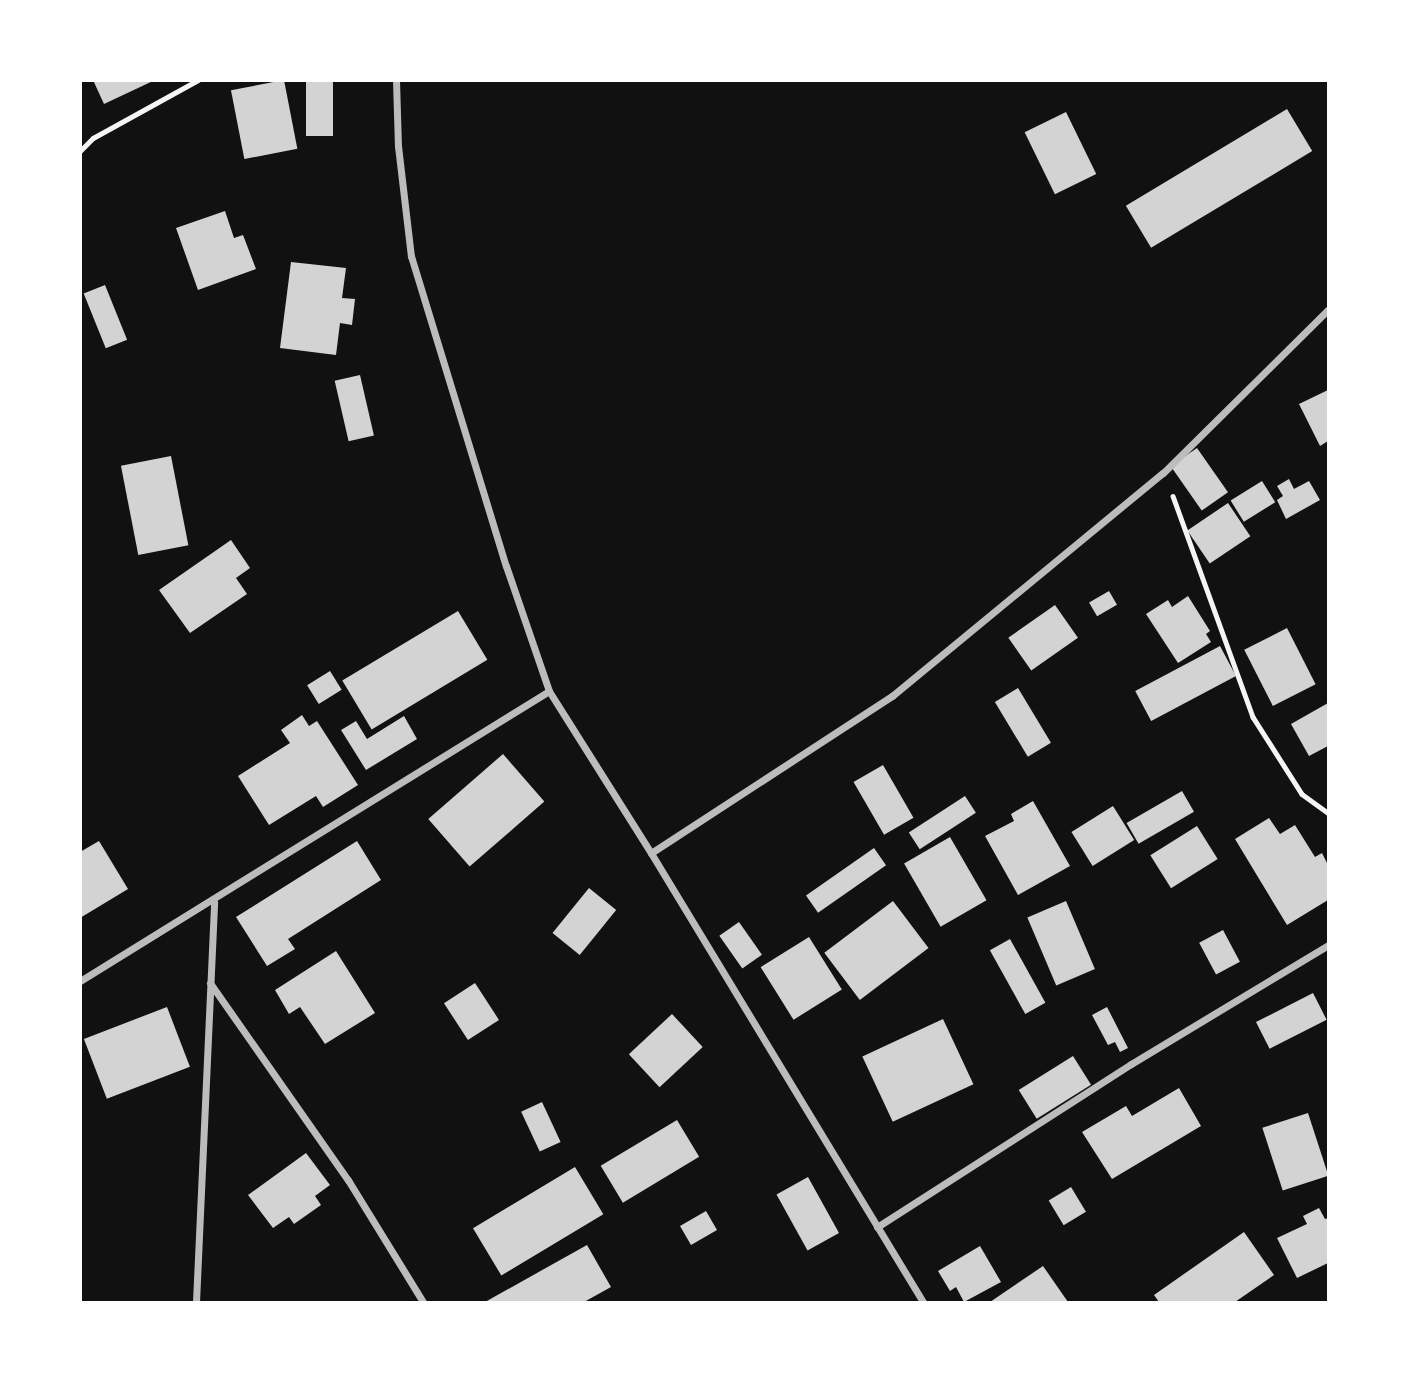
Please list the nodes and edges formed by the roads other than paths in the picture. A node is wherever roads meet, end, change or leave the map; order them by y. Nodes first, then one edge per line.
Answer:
1 (396, 80) edge
2 (1328, 310) edge
3 (549, 691) junction
4 (651, 853) junction
5 (214, 902) junction
6 (1328, 945) edge
7 (80, 981) edge
8 (209, 982) junction
9 (877, 1227) junction
10 (196, 1303) edge
11 (423, 1303) edge
12 (923, 1303) edge

1 - 3 street
2 - 4 street
3 - 4 street
3 - 5 street
4 - 9 street
5 - 7 street
5 - 8 street
6 - 9 street
8 - 10 street
8 - 11 street
9 - 12 street

